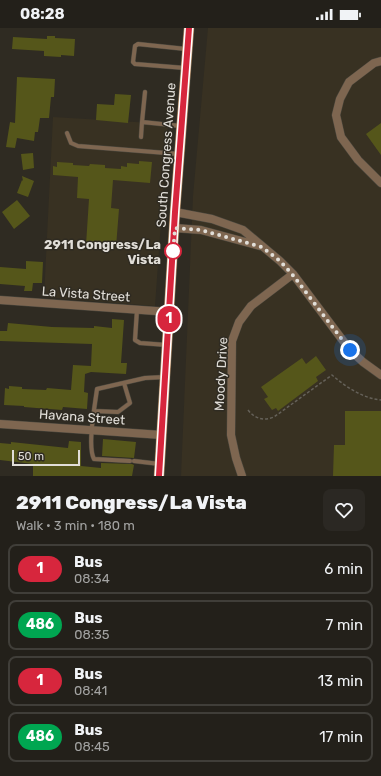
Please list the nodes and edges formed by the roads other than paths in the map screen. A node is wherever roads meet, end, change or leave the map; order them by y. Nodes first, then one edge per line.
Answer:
1 (189, 28) edge
2 (187, 49) junction
3 (381, 61) edge
4 (185, 68) junction
5 (145, 92) dead end
6 (142, 122) junction
7 (181, 126) junction
8 (67, 133) dead end
9 (141, 137) dead end
10 (179, 154) junction
11 (381, 183) edge
12 (175, 212) junction
13 (175, 228) junction
14 (262, 247) junction
15 (292, 274) junction
16 (0, 300) edge
17 (137, 310) junction
18 (170, 312) junction
19 (168, 345) junction
20 (381, 375) edge
21 (166, 377) junction
22 (124, 383) junction
23 (94, 411) junction
24 (0, 424) edge
25 (92, 430) junction
26 (162, 435) junction
27 (160, 464) junction
28 (159, 476) edge
29 (242, 476) edge

1 - 2 main road, South Congress Avenue
2 - 4 main road, South Congress Avenue
2 - 4 lane
3 - 11 street
4 - 7 main road, South Congress Avenue
5 - 6 lane
6 - 7 lane
6 - 9 lane
7 - 10 main road, South Congress Avenue
8 - 10 lane
10 - 12 main road, South Congress Avenue
12 - 13 main road, South Congress Avenue
12 - 14 street
13 - 14 street
13 - 18 main road, South Congress Avenue
14 - 15 street
15 - 20 street
15 - 29 street, Moody Drive
16 - 17 street, La Vista Street
17 - 18 street, La Vista Street
17 - 19 lane
18 - 19 main road, South Congress Avenue
19 - 21 main road, South Congress Avenue
21 - 22 lane
21 - 26 main road, South Congress Avenue
22 - 23 lane
22 - 23 lane
23 - 25 lane
24 - 25 street, Havana Street
25 - 26 street, Havana Street
25 - 27 lane
26 - 27 main road, South Congress Avenue
27 - 28 main road, South Congress Avenue

